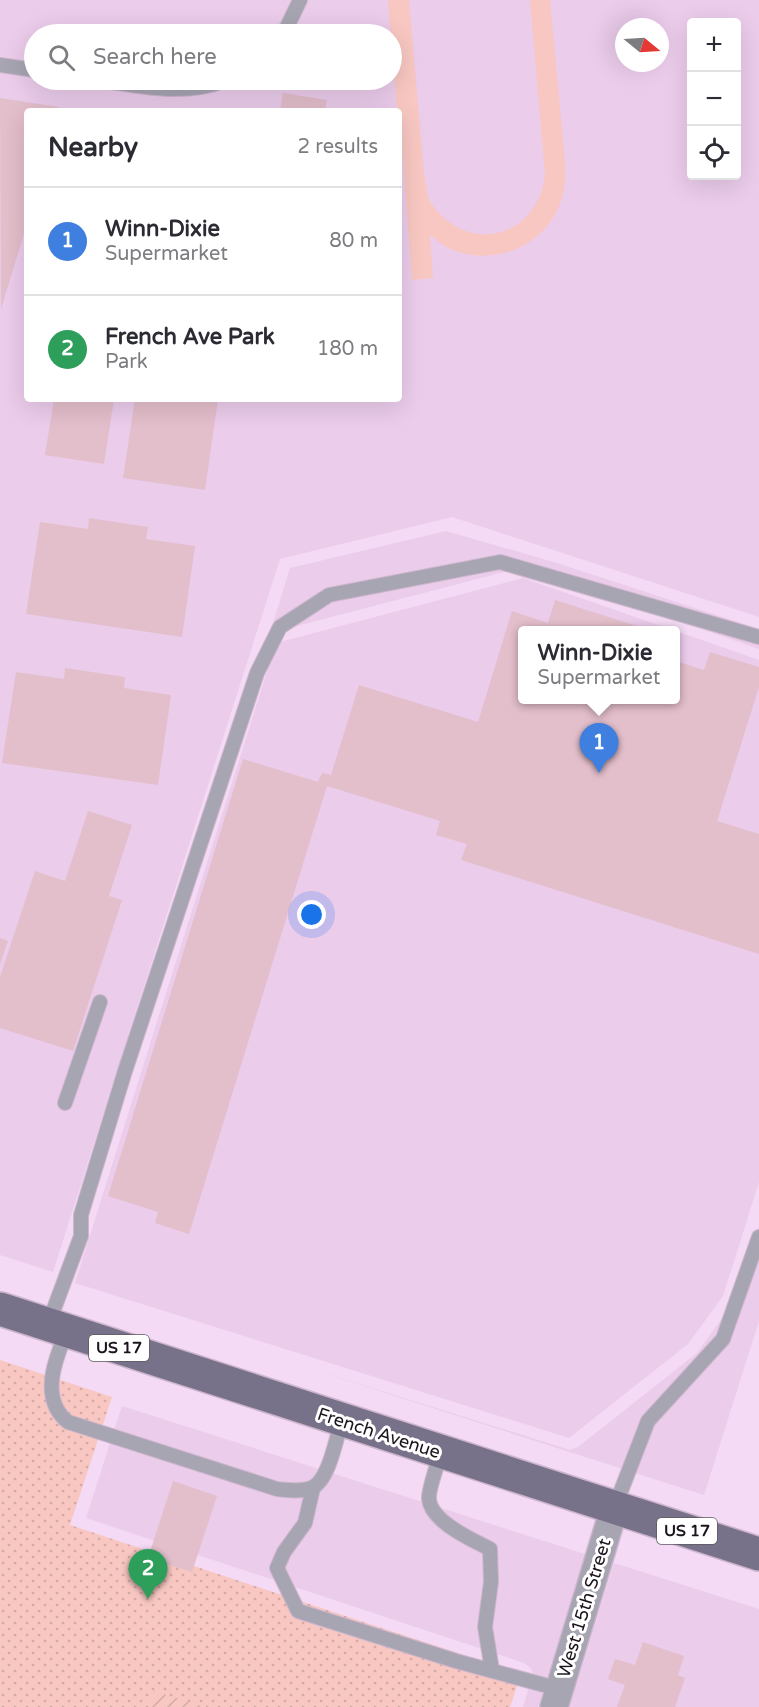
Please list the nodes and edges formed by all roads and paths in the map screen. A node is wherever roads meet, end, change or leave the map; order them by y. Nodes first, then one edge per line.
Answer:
1 (300, 0) edge
2 (288, 24) edge
3 (0, 65) edge
4 (24, 69) edge
5 (759, 637) edge
6 (100, 1002) dead end
7 (65, 1103) dead end
8 (759, 1237) edge
9 (0, 1309) edge
10 (57, 1328) junction
11 (342, 1420) junction
12 (441, 1452) junction
13 (313, 1488) junction
14 (614, 1509) junction
15 (759, 1554) edge
16 (492, 1670) junction
17 (556, 1698) edge

1 - 2 lane
3 - 4 lane
5 - 10 lane
6 - 7 lane
8 - 14 lane
9 - 10 main road, French Avenue / US 17
10 - 11 main road, French Avenue / US 17
10 - 13 lane
11 - 12 main road, French Avenue / US 17
11 - 13 lane
12 - 14 main road, French Avenue / US 17
12 - 16 lane
13 - 16 lane
14 - 15 main road, French Avenue / US 17
14 - 17 street, West 15th Street
16 - 17 lane

